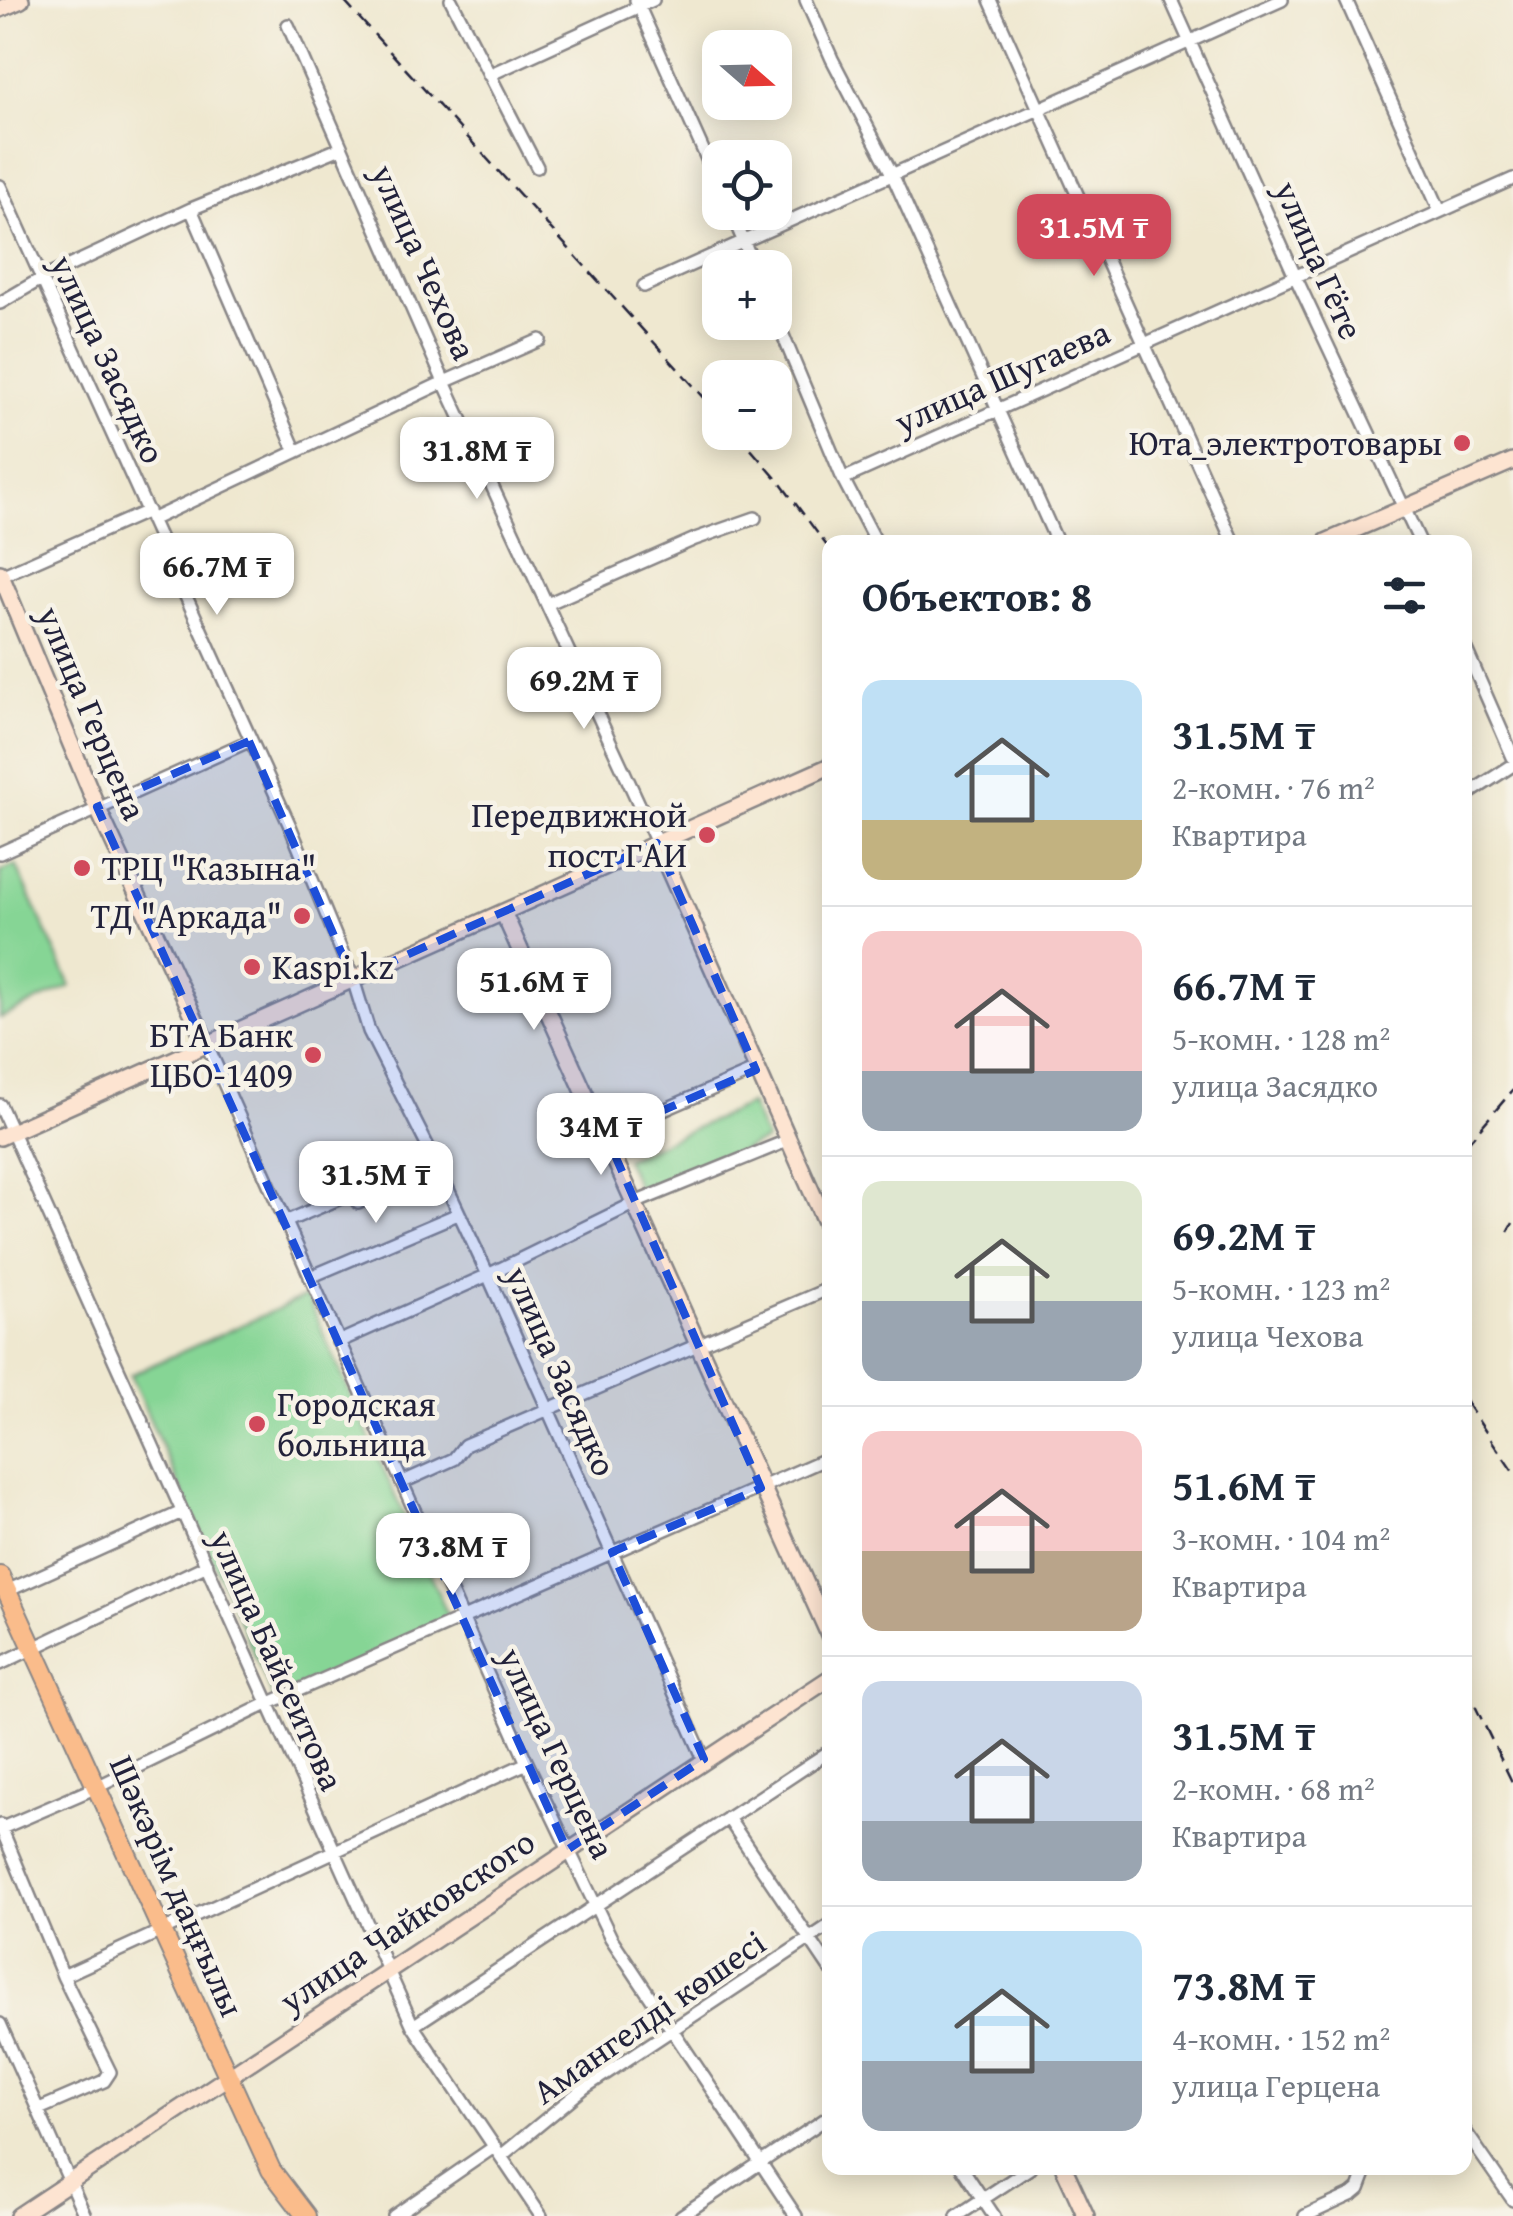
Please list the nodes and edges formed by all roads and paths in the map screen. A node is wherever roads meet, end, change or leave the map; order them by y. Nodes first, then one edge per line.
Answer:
1 (21, 0) edge
2 (450, 0) edge
3 (652, 0) edge
4 (806, 0) edge
5 (990, 0) edge
6 (1171, 0) edge
7 (1282, 0) edge
8 (1346, 0) edge
9 (638, 3) edge
10 (0, 9) edge
11 (288, 24) dead end
12 (1190, 41) junction
13 (488, 75) junction
14 (1039, 108) junction
15 (702, 147) edge
16 (341, 148) junction
17 (537, 167) dead end
18 (892, 174) junction
19 (1513, 179) edge
20 (0, 186) edge
21 (191, 209) junction
22 (1440, 211) junction
23 (739, 230) edge
24 (744, 241) junction
25 (747, 250) edge
26 (1294, 276) junction
27 (41, 279) junction
28 (644, 286) dead end
29 (0, 303) edge
30 (540, 340) dead end
31 (785, 340) edge
32 (1145, 343) junction
33 (444, 382) junction
34 (998, 410) junction
35 (296, 452) junction
36 (1513, 460) edge
37 (843, 480) junction
38 (1405, 509) junction
39 (150, 515) junction
40 (755, 518) dead end
41 (872, 535) edge
42 (1054, 535) edge
43 (1230, 535) edge
44 (1343, 535) edge
45 (1417, 535) edge
46 (0, 575) edge
47 (547, 604) junction
48 (1472, 664) edge
49 (250, 742) junction
50 (1513, 761) edge
51 (822, 770) edge
52 (1472, 791) edge
53 (97, 807) junction
54 (657, 843) junction
55 (0, 853) edge
56 (503, 912) junction
57 (354, 979) junction
58 (207, 1045) junction
59 (756, 1070) junction
60 (0, 1105) edge
61 (6, 1134) edge
62 (606, 1135) junction
63 (789, 1140) junction
64 (430, 1150) junction
65 (637, 1202) junction
66 (458, 1214) junction
67 (822, 1215) edge
68 (285, 1222) junction
69 (488, 1275) junction
70 (310, 1277) junction
71 (822, 1291) edge
72 (338, 1342) junction
73 (697, 1344) junction
74 (549, 1409) junction
75 (822, 1461) edge
76 (403, 1482) junction
77 (761, 1488) junction
78 (182, 1512) junction
79 (612, 1552) junction
80 (207, 1565) junction
81 (3, 1584) edge
82 (461, 1617) junction
83 (822, 1621) edge
84 (34, 1648) junction
85 (0, 1664) edge
86 (822, 1683) edge
87 (267, 1704) junction
88 (822, 1756) edge
89 (704, 1758) junction
90 (527, 1762) junction
91 (98, 1787) junction
92 (728, 1818) junction
93 (1, 1827) edge
94 (332, 1850) junction
95 (567, 1850) junction
96 (596, 1906) junction
97 (822, 1930) edge
98 (161, 1931) junction
99 (809, 1938) junction
100 (822, 1957) edge
101 (386, 1970) junction
102 (63, 1976) junction
103 (0, 2024) edge
104 (413, 2026) junction
105 (672, 2029) junction
106 (227, 2076) junction
107 (39, 2109) junction
108 (822, 2121) edge
109 (1472, 2142) edge
110 (498, 2152) junction
111 (760, 2162) junction
112 (967, 2175) edge
113 (1019, 2175) edge
114 (1067, 2175) edge
115 (1364, 2175) edge
116 (69, 2181) junction
117 (983, 2199) junction
118 (1513, 2200) edge
119 (18, 2216) edge
120 (84, 2216) edge
121 (306, 2216) edge
122 (394, 2216) edge
123 (541, 2216) edge
124 (681, 2216) edge
125 (796, 2216) edge
126 (957, 2216) edge
127 (994, 2216) edge
128 (1086, 2216) edge
129 (1305, 2216) edge

1 - 10 street
2 - 13 street
3 - 9 street
4 - 18 street
5 - 14 street
6 - 12 street, улица Гёте
7 - 12 street
8 - 22 street
9 - 13 street
9 - 15 street
11 - 16 street, улица Чехова
12 - 14 street
12 - 26 street, улица Гёте
13 - 17 street
14 - 18 street
14 - 32 street
16 - 21 street
16 - 33 street, улица Чехова
18 - 24 street
18 - 34 street
19 - 22 street, улица Шугаева
20 - 27 street, улица Засядко
21 - 27 street
21 - 35 street
22 - 26 street, улица Шугаева
23 - 24 street
24 - 25 street
24 - 28 street
26 - 32 street, улица Шугаева
26 - 38 street, улица Гёте
27 - 29 street
27 - 39 street, улица Засядко
30 - 33 street
31 - 37 street
32 - 34 street, улица Шугаева
32 - 43 street
33 - 35 street
33 - 47 street, улица Чехова
34 - 37 street, улица Шугаева
34 - 42 street
35 - 39 street
36 - 38 street
37 - 41 street
38 - 44 street
38 - 45 street, улица Гёте
39 - 46 street
39 - 49 street, улица Засядко
40 - 47 street
46 - 53 street, улица Герцена
47 - 54 street, улица Чехова
48 - 50 street
49 - 53 street
49 - 57 street, улица Засядко
50 - 52 street
51 - 54 street
53 - 55 street
53 - 58 street, улица Герцена
54 - 56 street
54 - 59 street, улица Чехова
56 - 57 street
56 - 62 street
57 - 58 street
57 - 64 street, улица Засядко
58 - 61 street
58 - 68 street, улица Герцена
59 - 62 street
59 - 63 street, улица Чехова
60 - 61 street, улица Байсеитова
61 - 78 street, улица Байсеитова
62 - 65 street
63 - 65 street
63 - 67 street, улица Чехова
64 - 66 street, улица Засядко
64 - 68 street
65 - 69 street
65 - 73 street
66 - 69 street, улица Засядко
66 - 70 street
68 - 70 street, улица Герцена
69 - 72 street
69 - 74 street, улица Засядко
70 - 72 street, улица Герцена
71 - 73 street
72 - 76 street, улица Герцена
73 - 74 street
73 - 77 street
74 - 76 street
74 - 79 street, улица Засядко
75 - 77 street
76 - 82 street, улица Герцена
77 - 79 street
77 - 83 street
78 - 80 street, улица Байсеитова
78 - 81 street
79 - 82 street
79 - 89 street, улица Засядко
80 - 84 street
80 - 87 street, улица Байсеитова
81 - 84 main road, Шәкәрім даңғылы
82 - 87 street
82 - 90 street, улица Герцена
84 - 85 street
84 - 91 main road, Шәкәрім даңғылы
86 - 89 street, улица Чайковского
87 - 91 street
87 - 94 street, улица Байсеитова
88 - 92 street
89 - 95 street, улица Чайковского
90 - 94 street
90 - 95 street, улица Герцена
91 - 93 street
91 - 98 main road, Шәкәрім даңғылы
92 - 96 street
92 - 99 street
93 - 102 street
94 - 98 street
94 - 101 street, улица Байсеитова
95 - 96 street, улица Герцена
95 - 101 street, улица Чайковского
96 - 104 street
96 - 105 street, улица Герцена
97 - 99 street, Амангелді көшесі
98 - 102 street
98 - 106 main road, Шәкәрім даңғылы
99 - 100 street
99 - 105 street, Амангелді көшесі
101 - 104 street, улица Байсеитова
101 - 106 street, улица Чайковского
102 - 107 street
103 - 107 street
104 - 110 street, улица Байсеитова
105 - 110 street, Амангелді көшесі
105 - 111 street, улица Герцена
106 - 116 street, улица Чайковского
106 - 121 main road, Шәкәрім даңғылы
107 - 116 street
108 - 111 street
109 - 118 street
110 - 122 street, Амангелді көшесі
110 - 123 street, улица Байсеитова
111 - 124 street
111 - 125 street, улица Герцена
112 - 117 street
113 - 117 street
114 - 128 street
115 - 129 street
116 - 119 street, улица Чайковского
116 - 120 street
117 - 126 street
117 - 127 street

